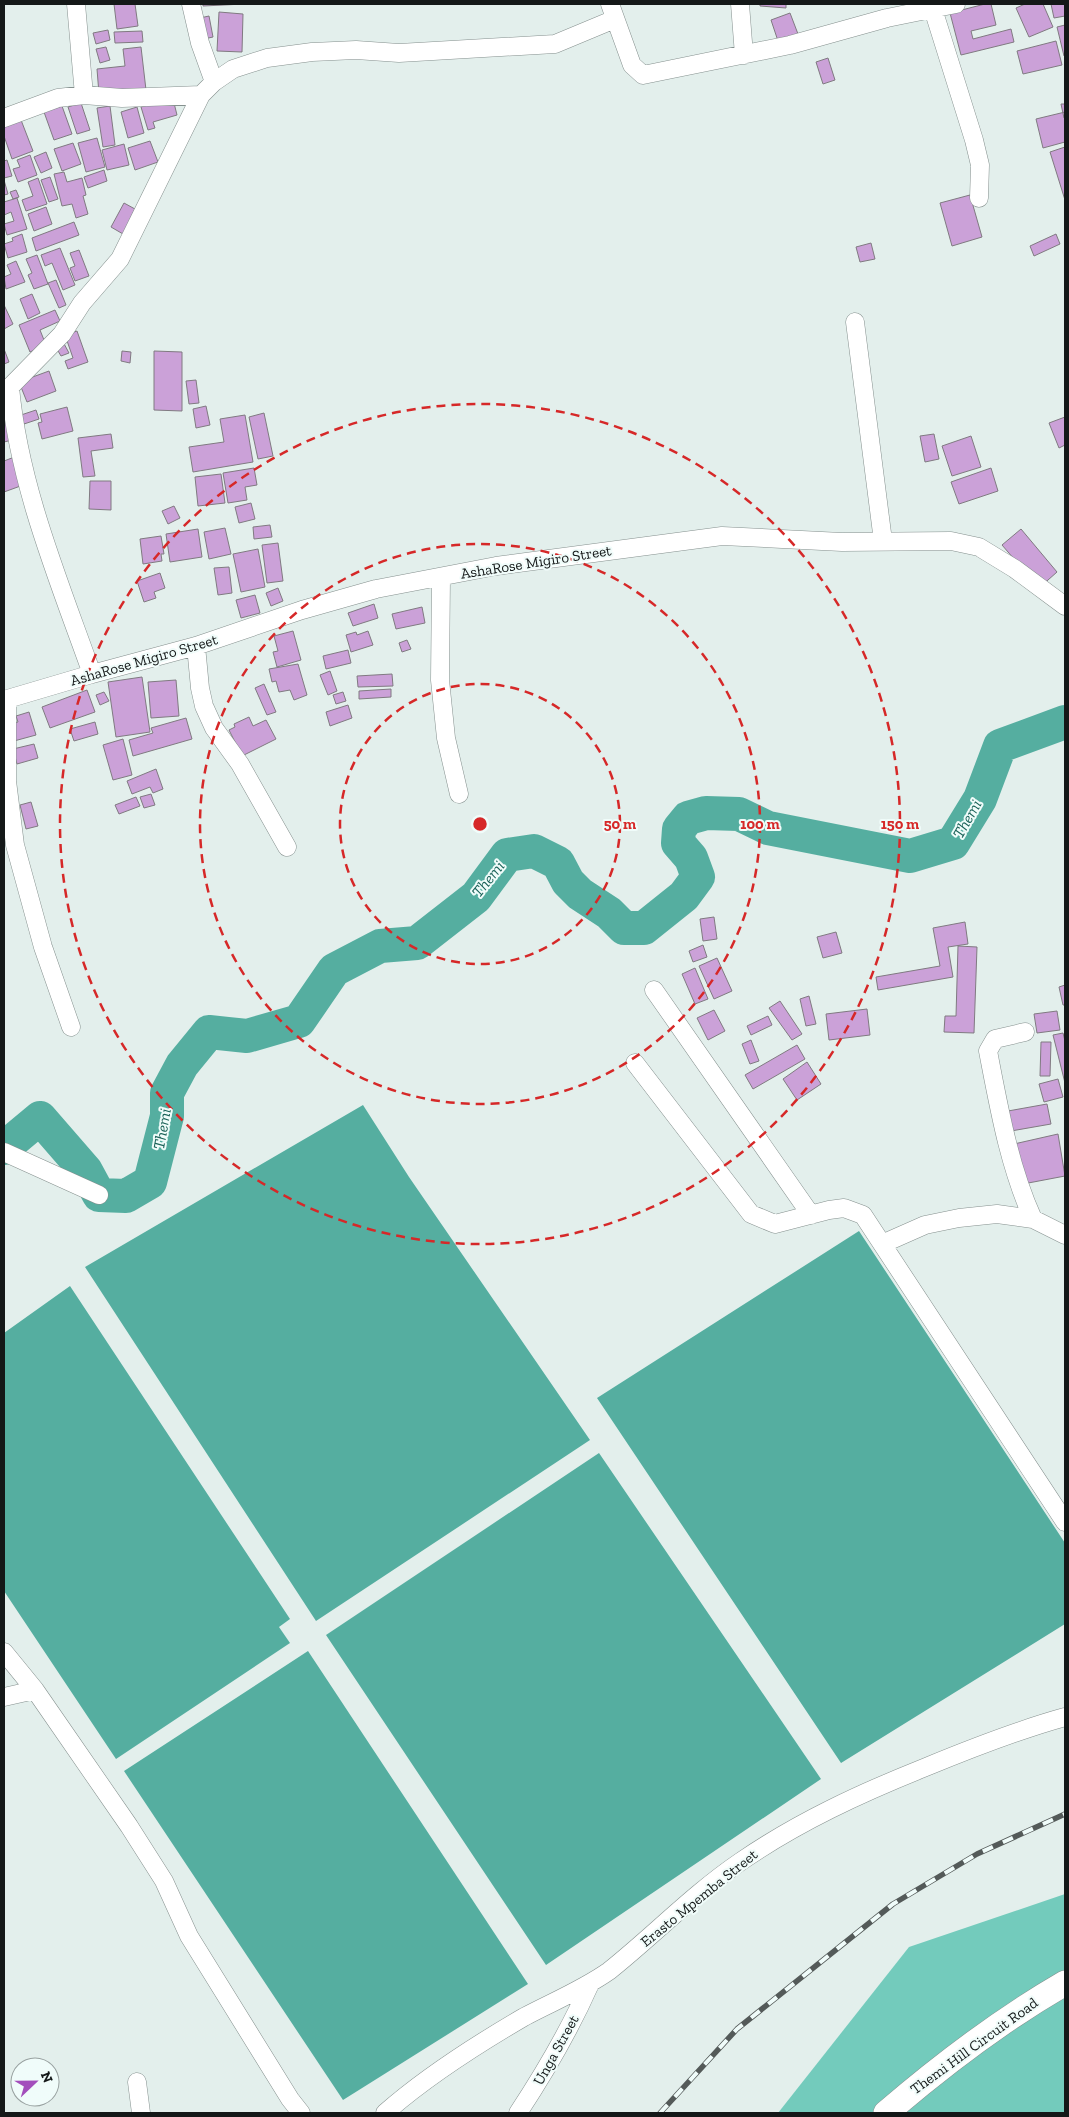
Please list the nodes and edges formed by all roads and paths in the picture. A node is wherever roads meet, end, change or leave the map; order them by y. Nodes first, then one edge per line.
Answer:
1 (76, 4) edge
2 (190, 4) edge
3 (740, 4) edge
4 (956, 4) edge
5 (933, 9) junction
6 (612, 11) edge
7 (744, 54) junction
8 (214, 82) junction
9 (201, 95) junction
10 (84, 96) junction
11 (4, 118) edge
12 (979, 198) dead end
13 (855, 322) dead end
14 (883, 541) junction
15 (441, 577) junction
16 (1065, 606) edge
17 (196, 646) junction
18 (92, 674) junction
19 (5, 700) edge
20 (459, 794) dead end
21 (287, 847) dead end
22 (654, 990) dead end
23 (71, 1027) dead end
24 (1025, 1032) dead end
25 (634, 1063) dead end
26 (4, 1152) edge
27 (99, 1195) dead end
28 (811, 1216) junction
29 (1033, 1219) junction
30 (1065, 1235) edge
31 (882, 1244) junction
32 (1065, 1522) edge
33 (4, 1652) edge
34 (35, 1690) junction
35 (4, 1697) edge
36 (1065, 1716) edge
37 (1065, 1983) edge
38 (590, 1984) junction
39 (137, 2082) dead end
40 (141, 2113) edge
41 (301, 2113) edge
42 (385, 2113) edge
43 (518, 2113) edge
44 (886, 2113) edge

1 - 10 street
2 - 8 street
3 - 7 street
4 - 5 street
5 - 7 street
5 - 12 street
6 - 7 street
6 - 8 street
8 - 9 street
9 - 10 street
9 - 18 street
10 - 11 street
13 - 14 street
14 - 15 street, AshaRose Migiro Street
14 - 16 street, AshaRose Migiro Street
15 - 17 street, AshaRose Migiro Street
15 - 20 street
17 - 18 street, AshaRose Migiro Street
17 - 21 street
18 - 19 street, AshaRose Migiro Street
19 - 23 street
22 - 28 street
24 - 29 street
25 - 28 street
26 - 27 street
28 - 31 street
29 - 30 street
29 - 31 street
31 - 32 street
33 - 34 street
34 - 35 street
34 - 41 street
36 - 38 street, Erasto Mpemba Street
37 - 44 street, Themi Hill Circuit Road
38 - 42 street, Erasto Mpemba Street
38 - 43 street, Unga Street
39 - 40 street

